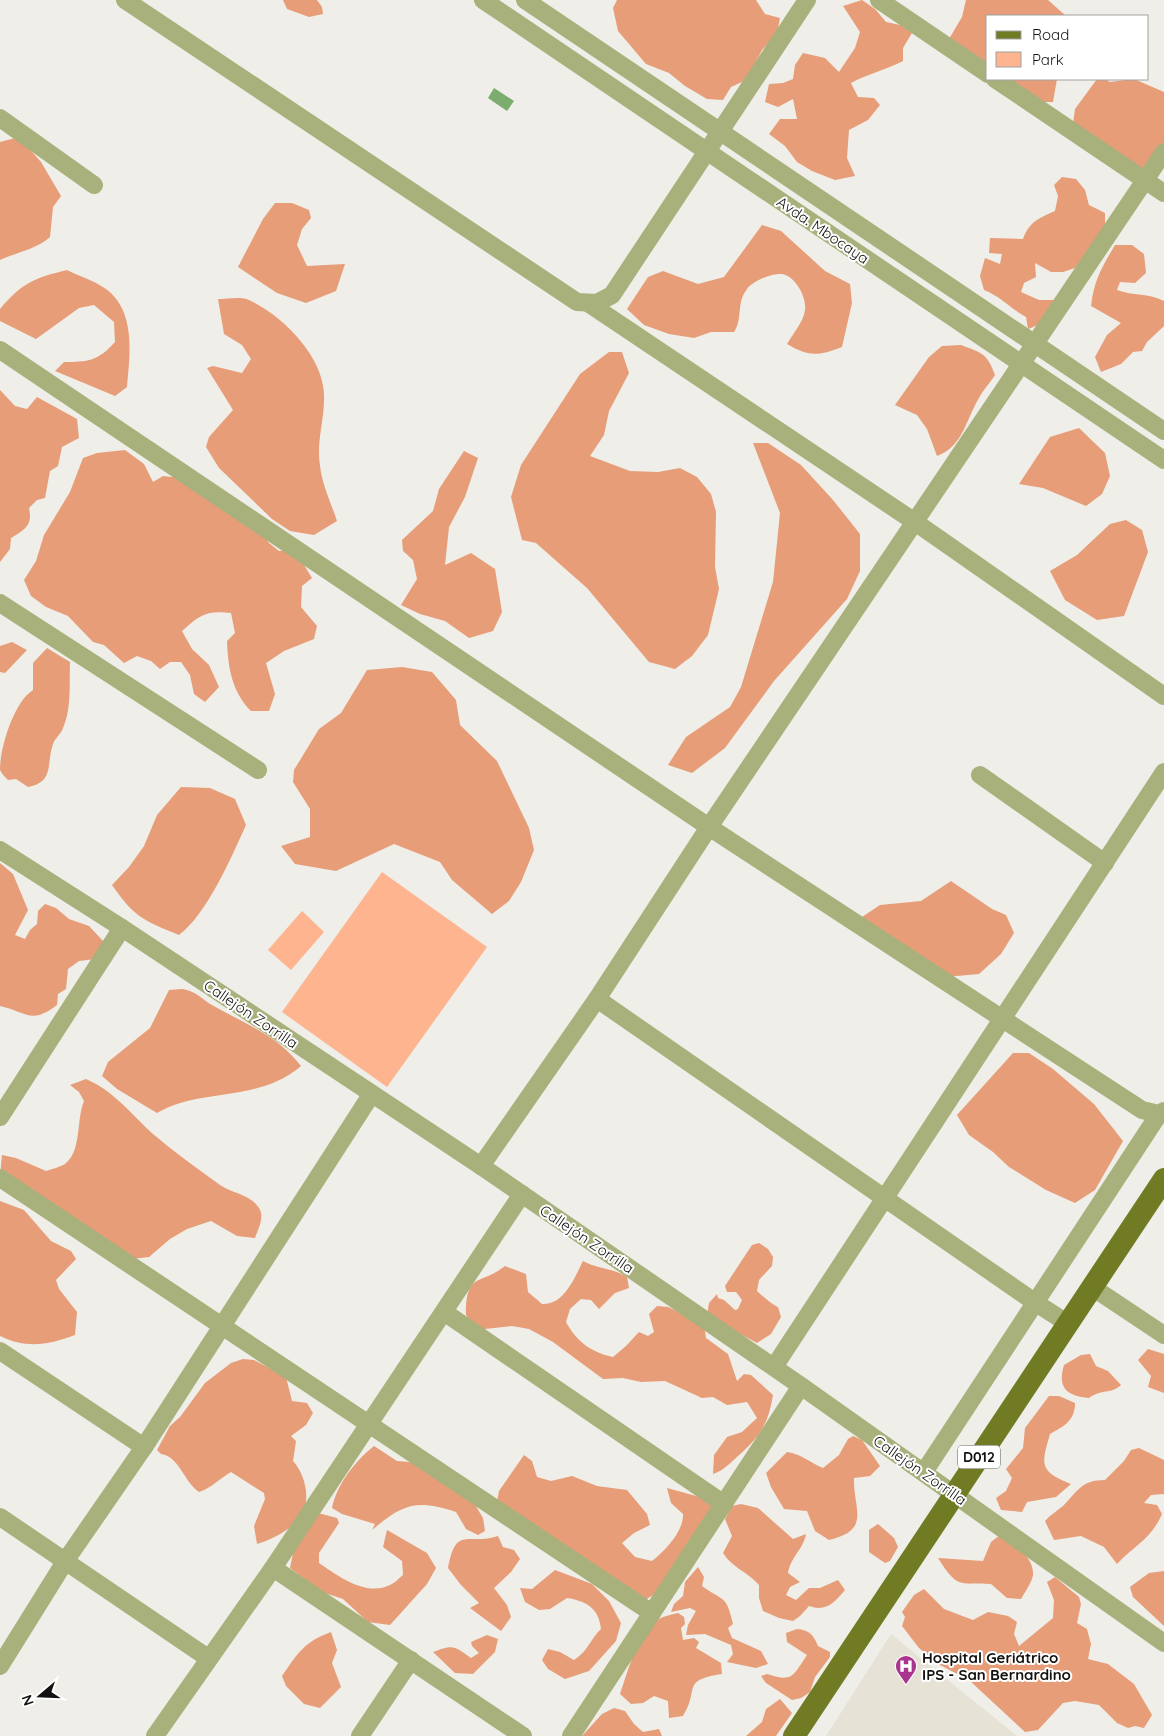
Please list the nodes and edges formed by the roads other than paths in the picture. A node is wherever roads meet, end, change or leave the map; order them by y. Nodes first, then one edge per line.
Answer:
1 (125, 0) edge
2 (483, 0) edge
3 (525, 0) edge
4 (807, 0) edge
5 (879, 0) edge
6 (986, 73) edge
7 (996, 80) edge
8 (0, 118) edge
9 (721, 132) junction
10 (706, 152) junction
11 (1164, 152) edge
12 (1145, 180) junction
13 (94, 185) dead end
14 (1164, 193) edge
15 (588, 303) junction
16 (1037, 344) junction
17 (0, 350) edge
18 (1023, 364) junction
19 (1164, 431) edge
20 (1164, 460) edge
21 (915, 522) junction
22 (0, 603) edge
23 (1164, 696) edge
24 (258, 770) dead end
25 (1164, 772) edge
26 (980, 775) dead end
27 (709, 827) junction
28 (0, 850) edge
29 (1105, 863) junction
30 (122, 928) junction
31 (597, 999) junction
32 (1003, 1019) junction
33 (371, 1095) junction
34 (1162, 1112) edge
35 (0, 1118) edge
36 (481, 1166) junction
37 (0, 1178) edge
38 (1164, 1179) edge
39 (522, 1194) junction
40 (883, 1196) junction
41 (1092, 1287) junction
42 (1036, 1303) junction
43 (444, 1312) junction
44 (1067, 1323) junction
45 (222, 1326) junction
46 (1164, 1335) edge
47 (0, 1351) edge
48 (774, 1367) junction
49 (801, 1386) junction
50 (368, 1424) junction
51 (144, 1447) junction
52 (924, 1472) junction
53 (954, 1494) junction
54 (724, 1504) junction
55 (0, 1517) edge
56 (66, 1560) junction
57 (273, 1568) junction
58 (652, 1613) junction
59 (1164, 1643) edge
60 (208, 1658) junction
61 (411, 1660) junction
62 (0, 1666) edge
63 (155, 1736) edge
64 (360, 1736) edge
65 (523, 1736) edge
66 (571, 1736) edge
67 (794, 1736) edge

1 - 15 street
2 - 10 street, Avda. Mbocaya
3 - 9 street
4 - 9 street
5 - 6 street
7 - 12 street
8 - 13 street
9 - 10 street
9 - 16 street
10 - 15 street
10 - 18 street, Avda. Mbocaya
11 - 12 street
12 - 14 street
12 - 16 street
15 - 21 street
16 - 18 street
16 - 19 street
17 - 27 street
18 - 20 street, Avda. Mbocaya
18 - 21 street
21 - 23 street
21 - 27 street
22 - 24 street
25 - 29 street
26 - 29 street
27 - 31 street
27 - 32 street
28 - 30 street, Callejón Zorrilla
29 - 32 street
30 - 33 street, Callejón Zorrilla
30 - 35 street
31 - 36 street
31 - 40 street
32 - 34 street
32 - 40 street
33 - 36 street, Callejón Zorrilla
33 - 45 street
34 - 42 street
36 - 39 street, Callejón Zorrilla
37 - 45 street
38 - 41 main road, D012
39 - 43 street
39 - 48 street, Callejón Zorrilla
40 - 42 street
40 - 48 street
41 - 44 main road, D012
41 - 46 street
42 - 44 street
42 - 52 street
43 - 50 street
43 - 54 street
44 - 53 main road, D012
45 - 50 street
45 - 51 street
47 - 51 street
48 - 49 street, Callejón Zorrilla
49 - 52 street, Callejón Zorrilla
49 - 54 street
50 - 57 street
50 - 58 street
51 - 56 street
52 - 53 street, Callejón Zorrilla
53 - 59 street, Callejón Zorrilla
53 - 67 main road, D012
54 - 58 street
55 - 56 street
56 - 60 street
56 - 62 street
57 - 60 street
57 - 61 street
58 - 66 street
60 - 63 street
61 - 64 street
61 - 65 street

